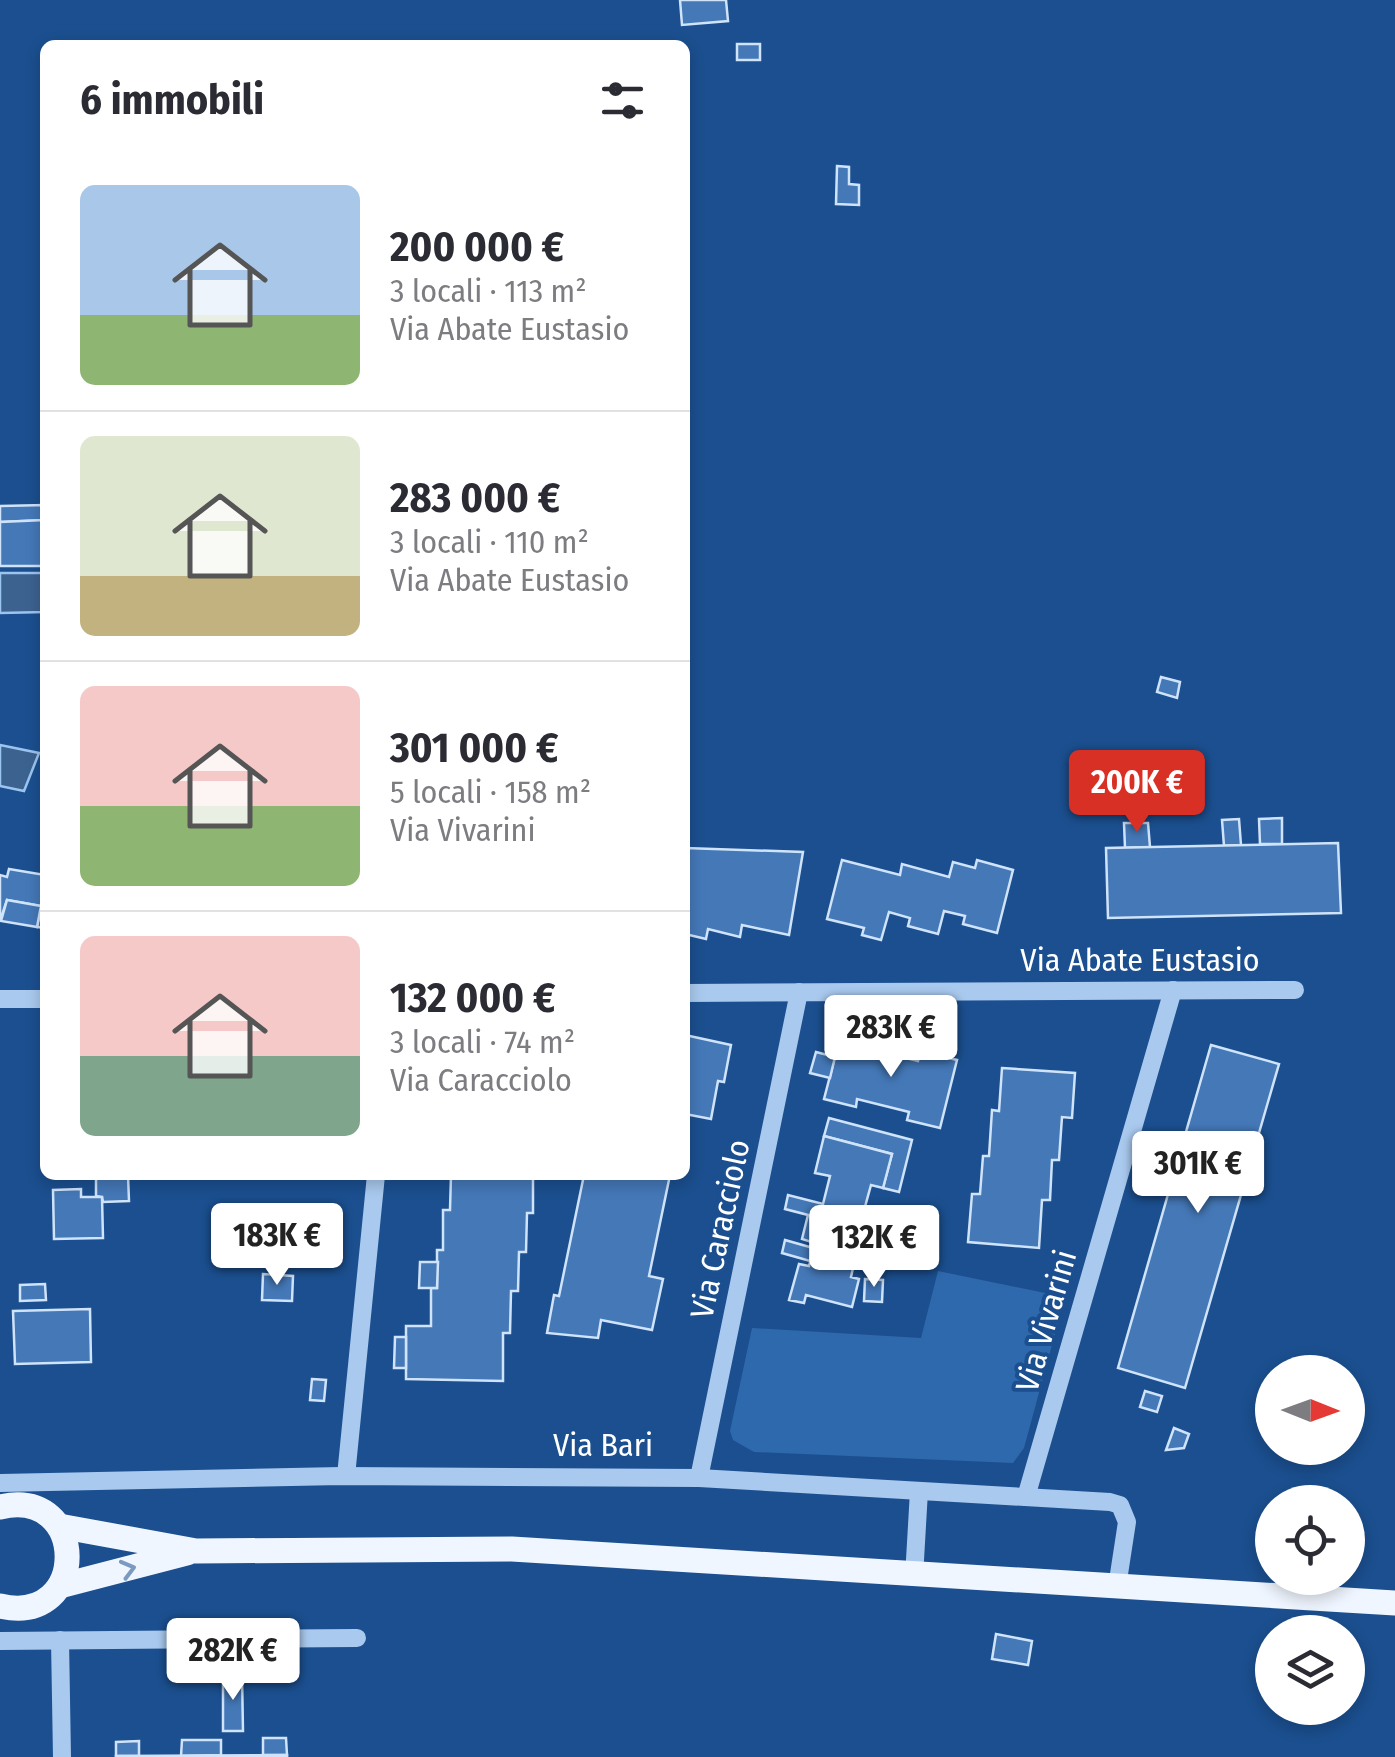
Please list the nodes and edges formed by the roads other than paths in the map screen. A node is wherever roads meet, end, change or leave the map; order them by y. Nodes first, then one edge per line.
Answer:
1 (1174, 990) junction
2 (1295, 990) dead end
3 (799, 992) junction
4 (690, 993) edge
5 (40, 998) edge
6 (0, 999) edge
7 (376, 1180) edge
8 (346, 1476) junction
9 (699, 1478) junction
10 (919, 1491) junction
11 (7, 1494) edge
12 (1026, 1497) junction
13 (59, 1526) junction
14 (196, 1551) junction
15 (914, 1577) junction
16 (60, 1586) junction
17 (1117, 1587) junction
18 (1395, 1603) edge
19 (9, 1608) edge
20 (357, 1638) dead end
21 (60, 1640) junction
22 (8, 1641) edge
23 (62, 1757) edge

1 - 2 street, Via Abate Eustasio
1 - 3 street, Via Abate Eustasio
1 - 12 street, Via Vivarini
3 - 4 street, Via Abate Eustasio
3 - 9 street, Via Caracciolo
5 - 6 street
7 - 8 street
8 - 9 street, Via Bari
8 - 11 street, Via Bari
9 - 10 street, Via Bari
10 - 12 street, Via Bari
10 - 15 street
11 - 13 main road, Via Bari
12 - 17 street, Via Bari
13 - 14 main road, Via Bari
13 - 16 main road
14 - 15 main road, Via Bari
16 -> 14 main road, Via Bari
15 - 17 main road, Via Bari
16 - 19 main road, Via Bari
17 - 18 main road, Via Bari
19 - 22 street
20 - 21 street
21 - 22 street
21 - 23 street

